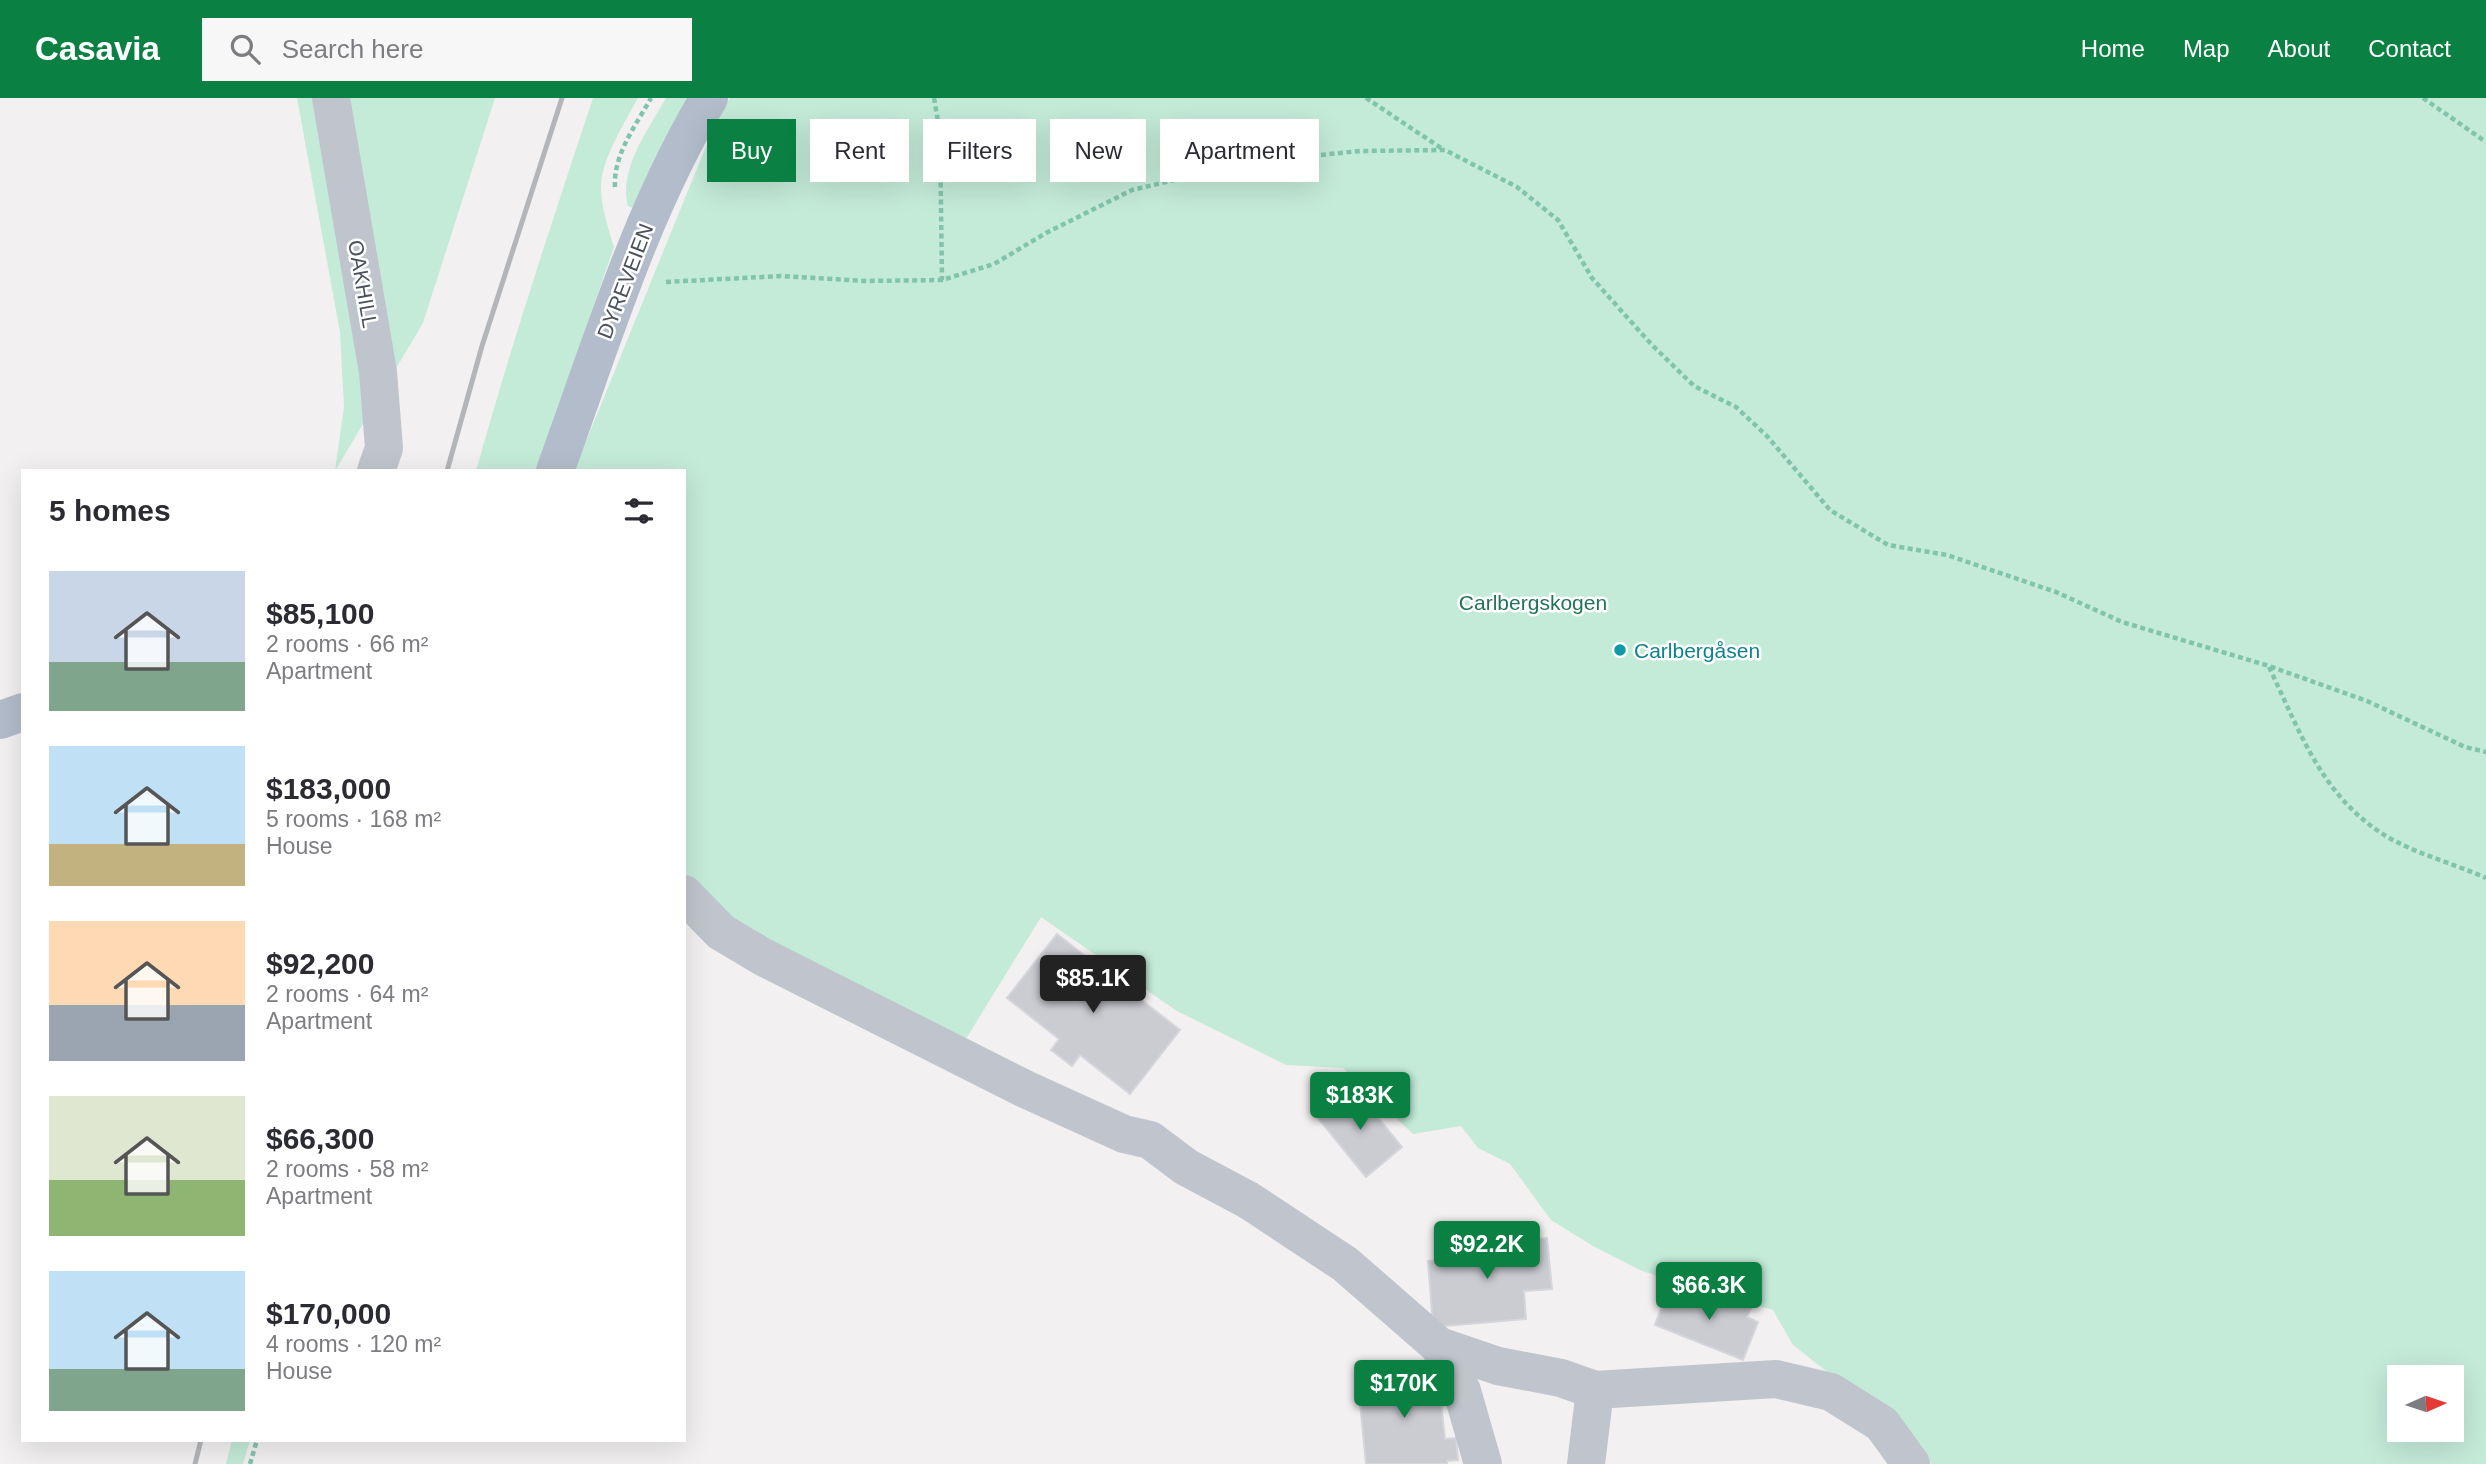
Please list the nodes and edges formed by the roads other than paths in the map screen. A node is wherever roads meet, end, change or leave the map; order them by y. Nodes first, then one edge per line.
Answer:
1 (331, 98) edge
2 (709, 98) edge
3 (377, 469) edge
4 (556, 469) edge
5 (21, 713) edge
6 (0, 720) edge
7 (686, 896) edge
8 (1439, 1346) junction
9 (1595, 1390) junction
10 (1483, 1464) edge
11 (1586, 1464) edge
12 (1911, 1464) edge

1 - 3 street, OAKHILL
2 - 4 main road, DYREVEIEN
5 - 6 main road
7 - 8 street
8 - 9 street
8 - 10 street
9 - 11 street
9 - 12 street

